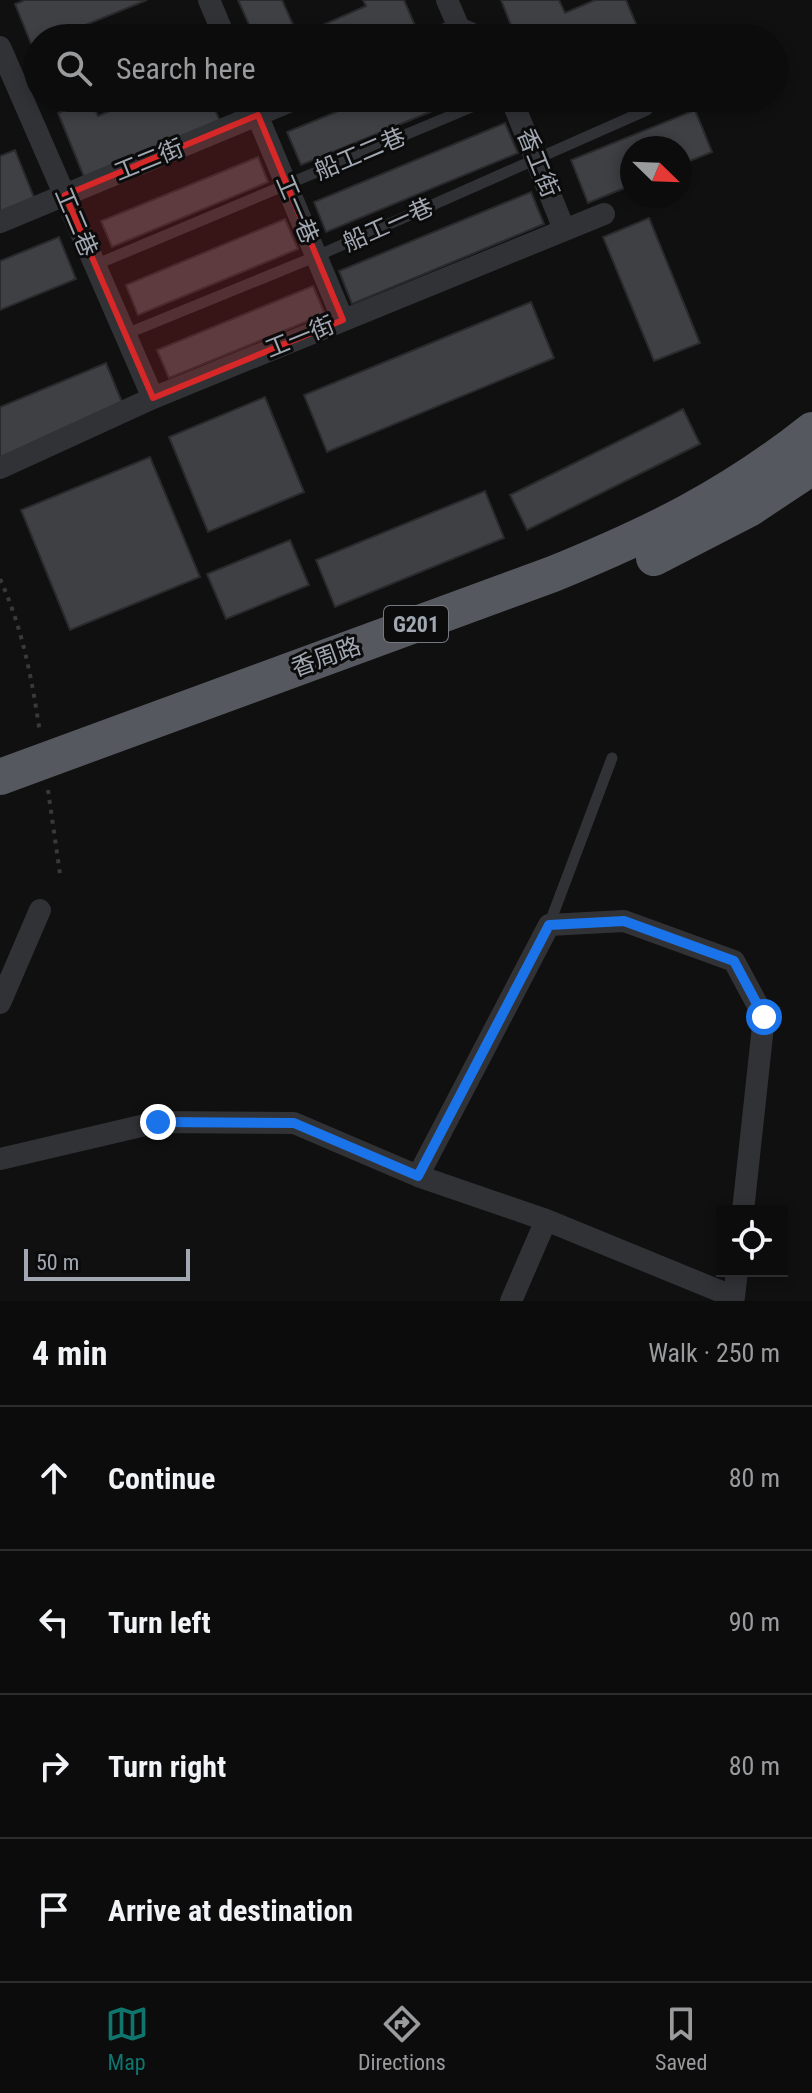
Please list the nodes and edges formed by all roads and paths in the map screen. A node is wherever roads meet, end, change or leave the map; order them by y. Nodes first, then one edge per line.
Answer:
1 (209, 0) edge
2 (447, 0) edge
3 (219, 24) edge
4 (457, 24) edge
5 (0, 47) edge
6 (24, 102) edge
7 (29, 112) edge
8 (243, 112) edge
9 (256, 112) edge
10 (460, 112) edge
11 (517, 112) edge
12 (643, 112) edge
13 (536, 160) junction
14 (287, 185) junction
15 (65, 195) junction
16 (604, 214) dead end
17 (0, 222) edge
18 (564, 229) junction
19 (317, 256) junction
20 (95, 265) junction
21 (343, 320) junction
22 (126, 334) junction
23 (153, 398) junction
24 (812, 430) edge
25 (812, 467) edge
26 (0, 468) edge
27 (0, 579) edge
28 (31, 673) dead end
29 (612, 758) dead end
30 (0, 777) edge
31 (0, 801) edge
32 (52, 819) dead end
33 (60, 874) dead end
34 (40, 910) dead end
35 (549, 925) junction
36 (0, 1003) edge
37 (0, 1159) edge
38 (418, 1176) junction
39 (744, 1205) edge
40 (546, 1220) junction
41 (736, 1277) edge
42 (733, 1299) edge
43 (511, 1301) edge

1 - 3 street
2 - 4 street
5 - 6 street, 工二巷
7 - 15 street, 工二巷
8 - 15 street, 工二街
9 - 14 street, 工一巷
10 - 14 lane, 船工二巷
11 - 13 street, 香工街
12 - 13 lane, 船工一巷
13 - 18 street, 香工街
13 - 19 lane, 船工一巷
14 - 19 street, 工一巷
14 - 20 lane, 船工二巷
15 - 17 street, 工二街
15 - 20 street, 工二巷
16 - 18 street, 工一街
18 - 21 street, 工一街
19 - 21 street, 工一巷
19 - 22 lane, 船工一巷
20 - 22 street, 工二巷
21 - 23 street, 工一街
22 - 23 street, 工二巷
23 - 26 street, 工一街
24 - 30 highway, 香周路 / G201
25 - 31 highway, 香周路 / G201
27 - 28 path
29 - 35 lane
32 - 33 path
34 - 36 street
35 - 38 street
35 - 39 street
37 - 38 street
38 - 40 street
40 - 42 street
40 - 43 street
41 - 42 street

